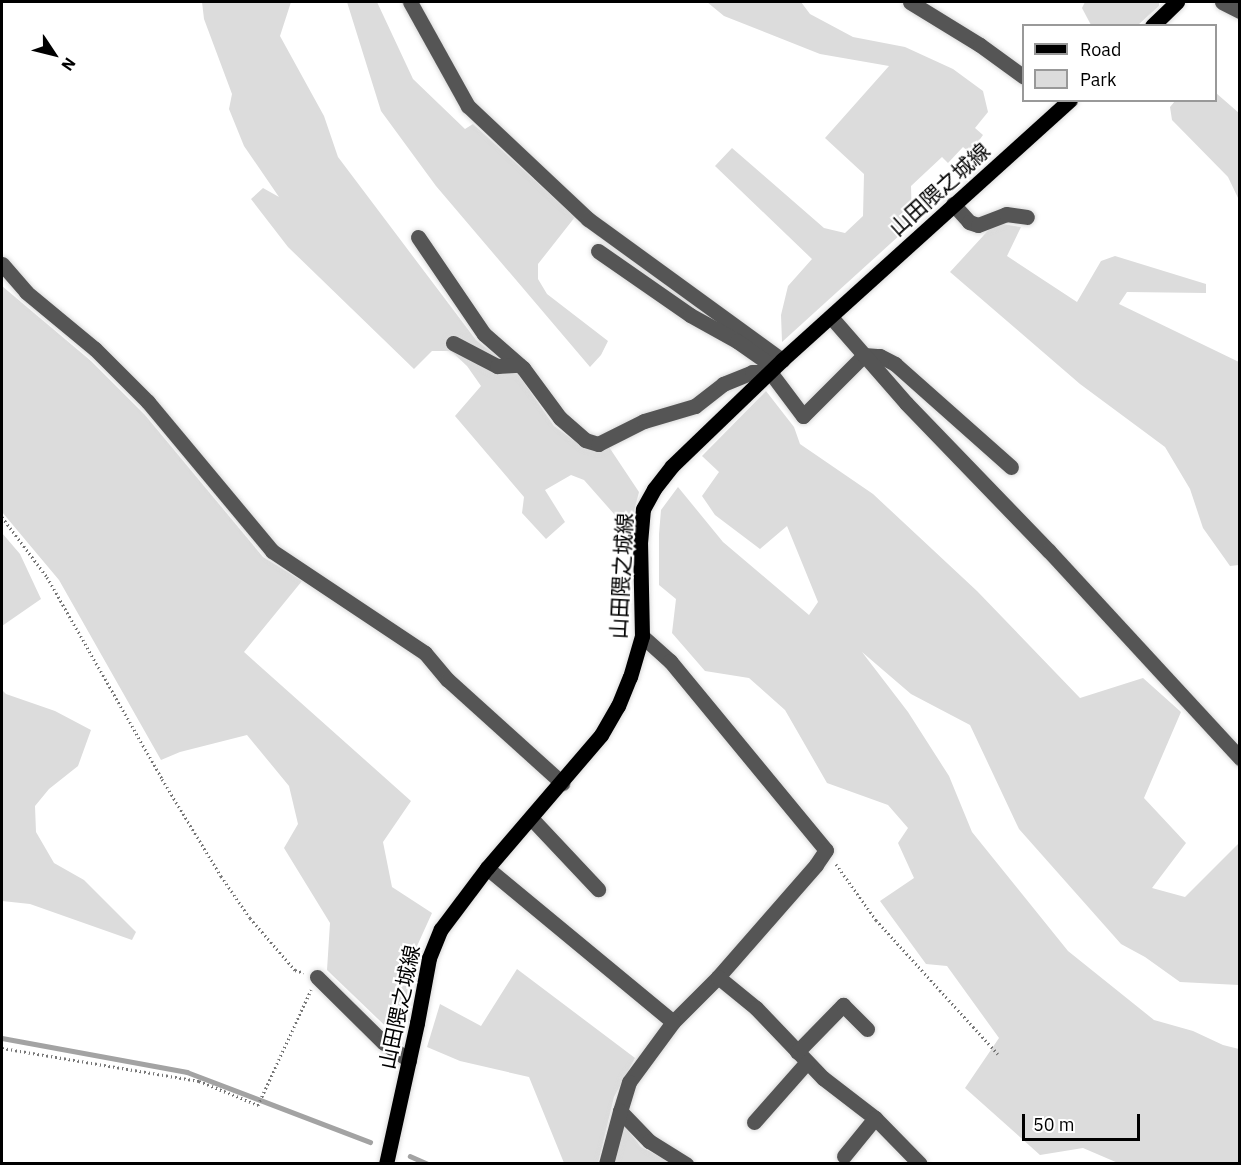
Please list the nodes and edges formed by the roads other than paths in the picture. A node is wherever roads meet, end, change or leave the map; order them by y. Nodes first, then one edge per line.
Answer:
1 (410, 2) edge
2 (910, 2) edge
3 (1177, 2) edge
4 (1222, 2) edge
5 (1239, 11) edge
6 (1154, 24) edge
7 (1022, 76) edge
8 (1061, 103) edge
9 (953, 204) junction
10 (1027, 217) dead end
11 (418, 237) dead end
12 (598, 250) dead end
13 (2, 264) edge
14 (831, 316) junction
15 (453, 343) dead end
16 (864, 355) junction
17 (519, 365) junction
18 (775, 366) junction
19 (1011, 467) dead end
20 (642, 636) junction
21 (1239, 758) edge
22 (562, 783) junction
23 (531, 818) junction
24 (487, 868) junction
25 (598, 889) dead end
26 (317, 977) road end
27 (718, 977) junction
28 (673, 1022) junction
29 (867, 1029) dead end
30 (802, 1057) junction
31 (409, 1060) junction
32 (620, 1111) junction
33 (875, 1118) junction
34 (754, 1122) dead end
35 (844, 1156) dead end
36 (386, 1164) edge
37 (606, 1164) edge
38 (686, 1164) edge
39 (920, 1164) edge

1 - 18 street
2 - 7 street
3 - 6 main road
4 - 5 street
8 - 9 main road, 山田隈之城線
9 - 10 street
9 - 14 main road, 山田隈之城線
11 - 17 street
12 - 18 street
13 - 22 street
14 - 16 street
14 - 18 main road, 山田隈之城線
15 - 17 street
16 - 18 street
16 - 19 street
16 - 21 street
17 - 18 street
18 - 20 main road, 山田隈之城線
20 - 22 main road, 山田隈之城線
20 - 27 street
22 - 23 main road, 山田隈之城線
23 - 24 main road, 山田隈之城線
23 - 25 street
24 - 28 street
24 - 31 main road, 山田隈之城線
26 - 31 street
27 - 28 street
27 - 30 street
28 - 32 street
29 - 30 street
30 - 33 street
30 - 34 street
31 - 36 main road, 山田隈之城線
32 - 37 street
32 - 38 street
33 - 35 street
33 - 39 street

